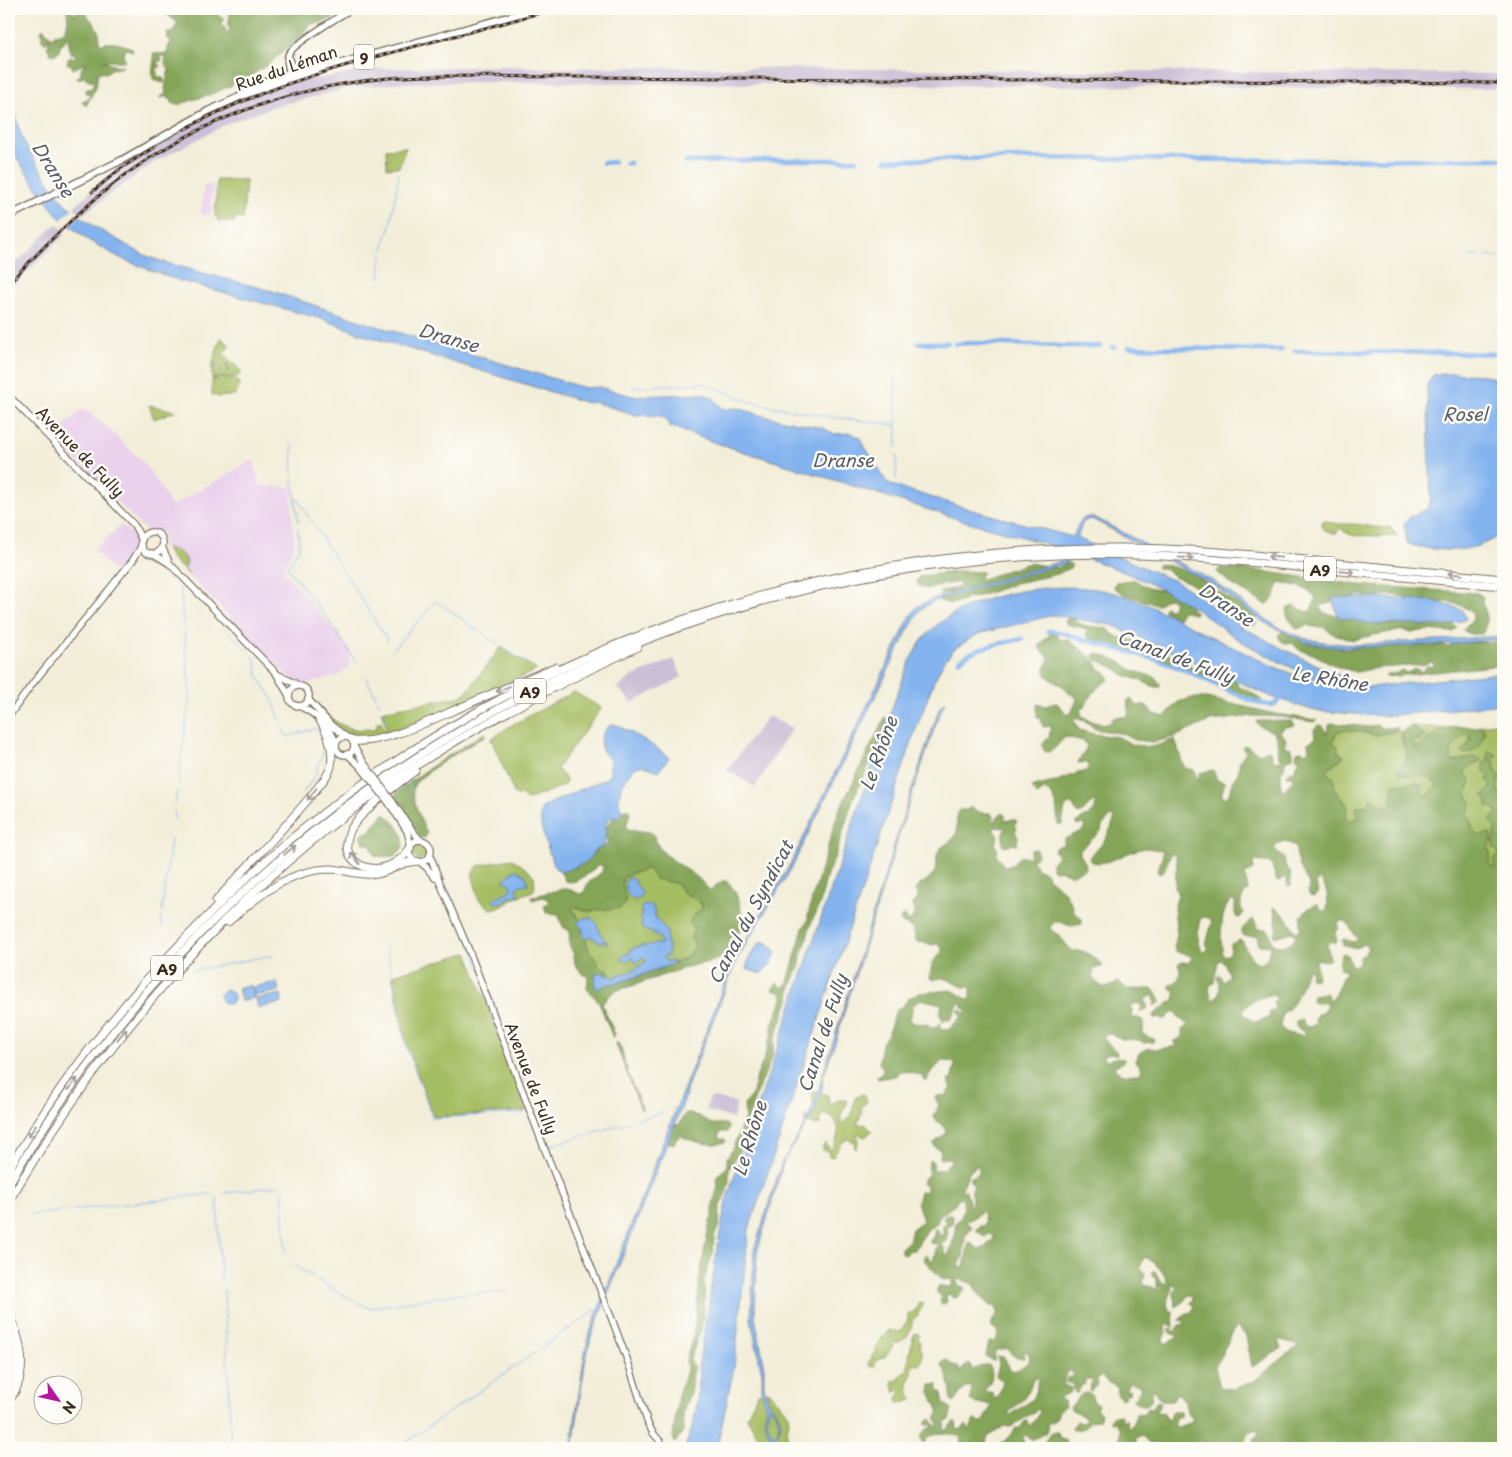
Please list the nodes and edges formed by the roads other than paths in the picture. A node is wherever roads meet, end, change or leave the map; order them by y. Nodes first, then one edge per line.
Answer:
1 (352, 9) edge
2 (537, 9) edge
3 (293, 75) junction
4 (9, 216) edge
5 (9, 396) edge
6 (134, 525) junction
7 (150, 533) junction
8 (142, 542) junction
9 (162, 547) junction
10 (1137, 552) junction
11 (151, 553) junction
12 (133, 560) junction
13 (170, 564) junction
14 (1503, 579) edge
15 (1503, 586) edge
16 (690, 623) junction
17 (646, 633) junction
18 (276, 673) junction
19 (298, 686) junction
20 (289, 696) junction
21 (308, 699) junction
22 (299, 706) junction
23 (9, 716) edge
24 (319, 719) junction
25 (472, 732) junction
26 (345, 736) junction
27 (353, 744) junction
28 (336, 747) junction
29 (347, 754) junction
30 (362, 765) junction
31 (331, 767) junction
32 (390, 802) junction
33 (420, 840) junction
34 (410, 847) junction
35 (430, 855) junction
36 (418, 861) junction
37 (440, 883) junction
38 (182, 965) junction
39 (146, 980) junction
40 (9, 1169) edge
41 (24, 1175) junction
42 (9, 1184) edge
43 (9, 1201) edge
44 (9, 1206) edge
45 (9, 1311) edge
46 (9, 1340) edge
47 (9, 1393) edge
48 (9, 1401) edge
49 (666, 1448) edge

1 - 3 street
2 - 3 main road, Rue du Léman / 9
3 - 4 main road, Rue du Léman / 9
5 - 6 main road, Avenue de Fully
6 - 7 main road, Avenue de Fully
6 - 8 main road, Avenue de Fully
7 - 8 main road
7 - 9 main road
8 - 11 main road
8 - 12 main road
9 - 11 main road
9 - 13 main road
14 -> 10 highway, A9
10 -> 15 highway, A9
10 - 16 highway, A9
10 - 17 highway, A9
11 - 12 main road
11 - 13 main road
12 - 23 main road
13 - 18 main road
16 - 25 highway
42 -> 16 highway, A9
17 -> 27 highway
17 - 39 highway, A9
18 - 19 main road
18 - 20 main road
19 - 20 main road
19 - 21 main road
20 - 22 main road
21 - 22 main road
21 - 26 main road
22 - 24 main road
24 - 28 main road
24 - 31 highway
34 -> 25 highway
25 - 38 highway
26 - 27 main road
26 - 28 main road
27 - 29 main road
27 - 30 main road
28 - 29 main road
28 - 31 highway
29 - 30 main road
30 - 32 main road, bridge
31 -> 39 highway
32 - 33 main road
32 - 34 main road
33 - 34 main road
33 - 35 main road
34 - 36 main road
35 - 36 main road
35 - 37 main road, Avenue de Fully
36 - 37 main road, Avenue de Fully
36 - 38 highway
37 - 49 main road, Avenue de Fully
41 -> 38 highway
39 -> 40 highway, A9
41 - 43 highway
41 - 44 highway
45 - 48 highway
46 - 47 highway

